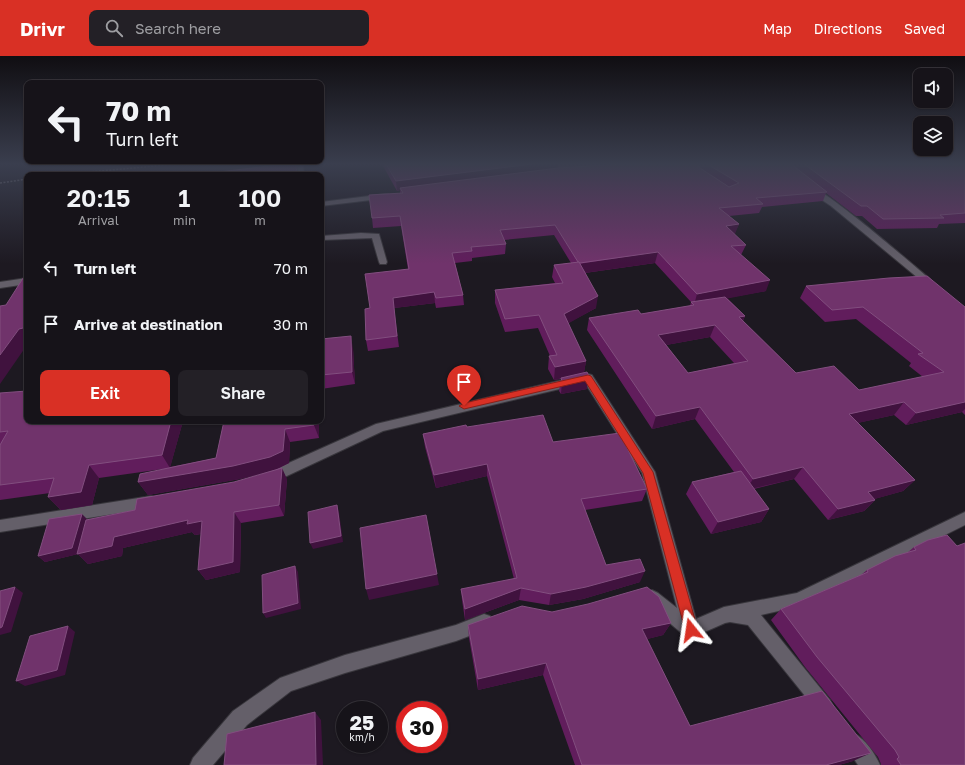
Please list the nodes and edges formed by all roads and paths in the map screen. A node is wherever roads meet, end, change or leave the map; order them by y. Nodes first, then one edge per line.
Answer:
1 (376, 197) edge
2 (824, 197) edge
3 (324, 204) edge
4 (324, 238) edge
5 (383, 262) dead end
6 (24, 281) edge
7 (0, 285) edge
8 (941, 295) edge
9 (253, 482) edge
10 (161, 500) edge
11 (965, 518) edge
12 (0, 526) edge
13 (636, 594) edge
14 (724, 615) junction
15 (499, 617) edge
16 (691, 630) junction
17 (200, 765) edge
18 (870, 765) edge

1 - 3 street
2 - 8 street
4 - 5 street
6 - 7 street
9 - 16 street
10 - 12 street
11 - 14 street
13 - 16 street
14 - 16 street
14 - 18 street
15 - 17 street

